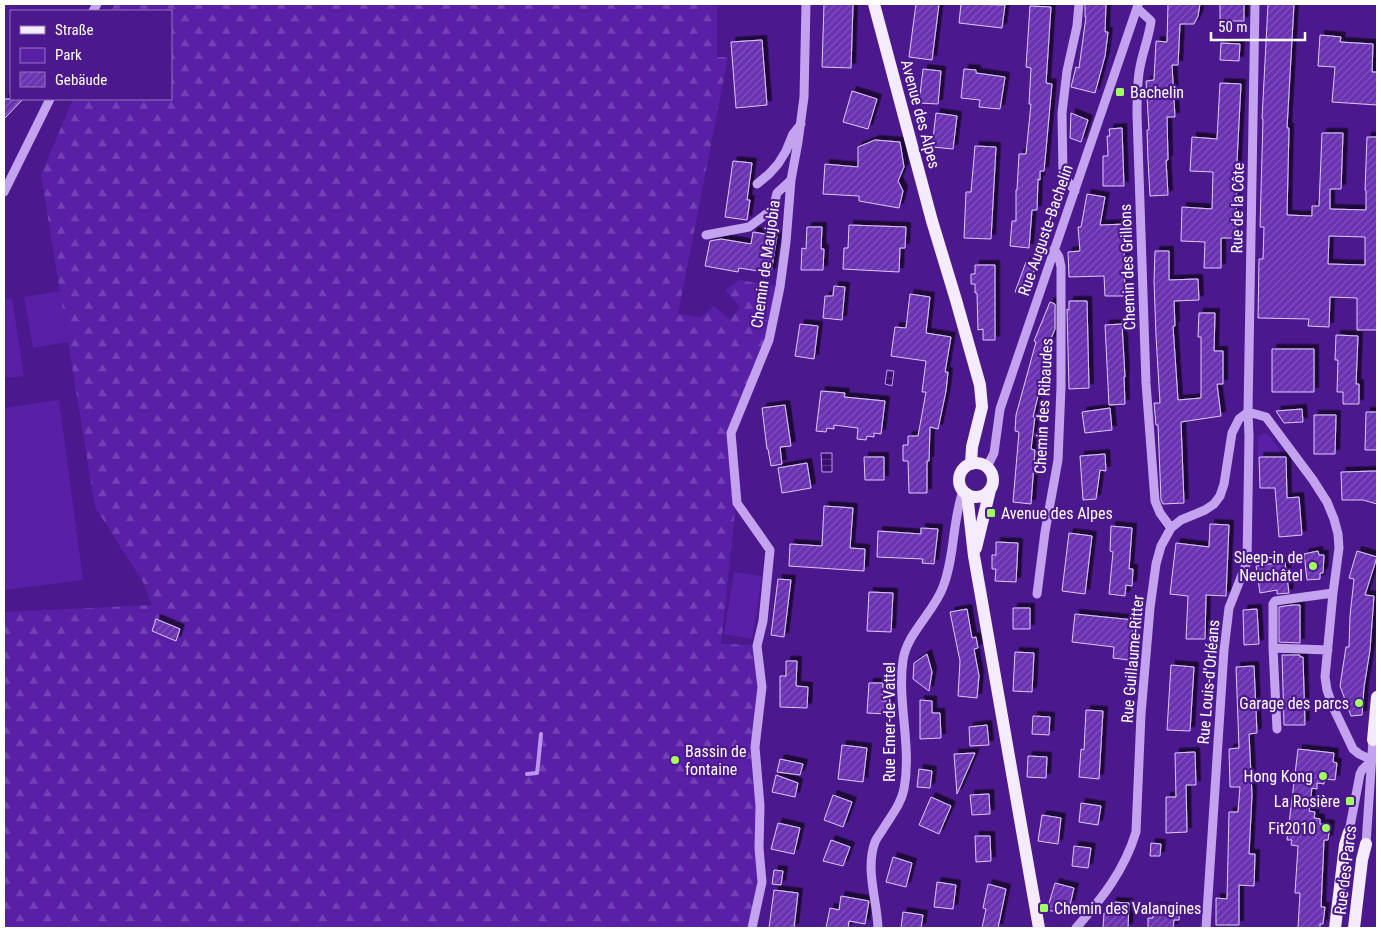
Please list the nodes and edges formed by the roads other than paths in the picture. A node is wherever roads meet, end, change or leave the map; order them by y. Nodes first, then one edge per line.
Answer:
1 (806, 4) edge
2 (874, 4) edge
3 (1079, 4) edge
4 (1255, 4) edge
5 (1138, 6) edge
6 (50, 100) edge
7 (801, 123) junction
8 (791, 180) junction
9 (757, 184) dead end
10 (1074, 191) junction
11 (4, 192) edge
12 (706, 235) dead end
13 (1054, 248) junction
14 (1248, 412) junction
15 (971, 464) junction
16 (987, 467) junction
17 (990, 490) junction
18 (965, 493) junction
19 (1171, 528) junction
20 (974, 556) junction
21 (1333, 593) junction
22 (1037, 594) dead end
23 (1273, 648) junction
24 (1328, 650) junction
25 (1377, 697) edge
26 (1277, 729) dead end
27 (1373, 740) joint
28 (1372, 760) junction
29 (1368, 825) junction
30 (1349, 832) junction
31 (1366, 844) joint
32 (752, 928) edge
33 (878, 928) edge
34 (1039, 928) edge
35 (1076, 928) edge
36 (1206, 928) edge
37 (1335, 928) edge
38 (1354, 928) edge

1 - 7 street, Chemin de Maujobia
2 - 15 main road, Avenue des Alpes
3 - 10 street
4 - 14 street, Rue de la Côte
5 - 10 street, Rue Auguste-Bachelin
5 - 19 street, Chemin des Grillons
6 - 11 street
7 - 8 street, Chemin de Maujobia
7 - 9 street
8 - 12 street
8 - 32 street, Chemin de Maujobia
10 - 13 street, Rue Auguste-Bachelin
13 - 16 street, Rue Auguste-Bachelin
13 - 22 street, Chemin des Ribaudes
14 - 19 street
14 - 21 street
14 - 36 street, Rue Louis-d'Orléans
15 - 16 main road
15 - 18 main road
16 - 17 main road
17 - 18 main road
17 - 20 main road
18 - 20 main road
18 - 33 street, Rue Emer-de-Vattel
19 - 35 street, Rue Guillaume-Ritter
20 - 34 main road
21 - 23 street
21 - 24 street
23 - 24 street
23 - 26 street
24 - 28 street
25 - 27 main road, Rue des Parcs
27 - 28 street, Rue des Parcs
28 - 29 street, Rue des Parcs
28 - 30 street
29 - 30 street
29 - 31 street, Rue des Parcs
30 - 37 main road
31 - 38 main road, Rue des Parcs

